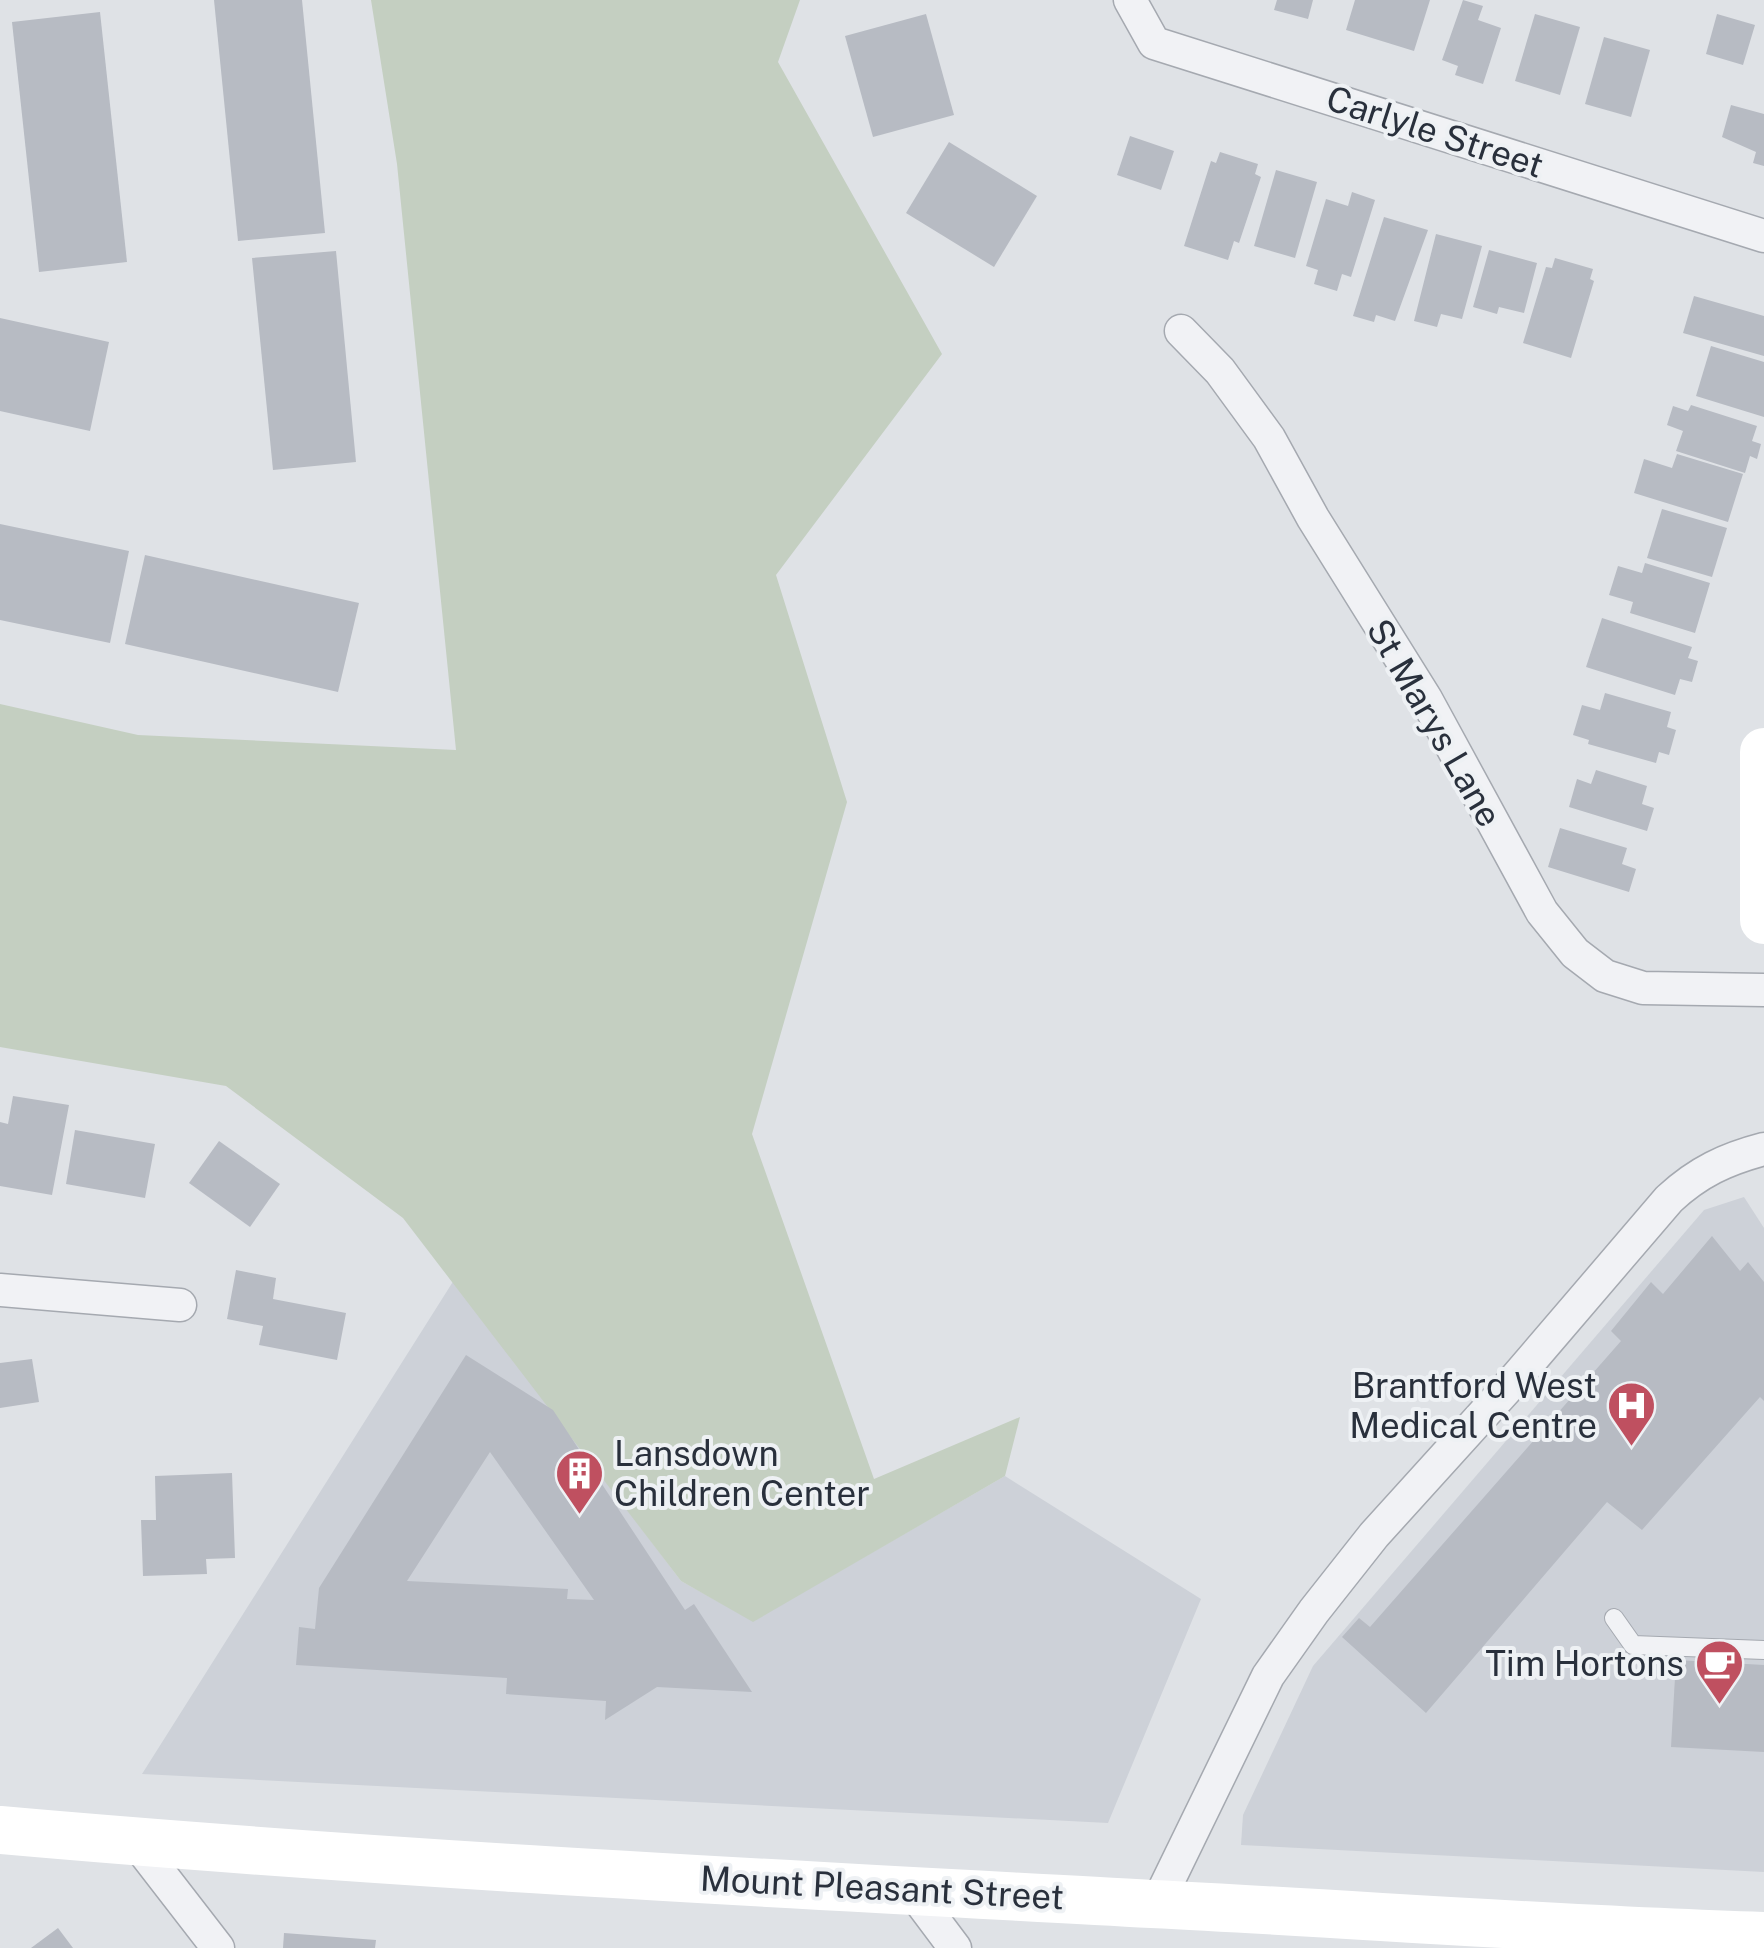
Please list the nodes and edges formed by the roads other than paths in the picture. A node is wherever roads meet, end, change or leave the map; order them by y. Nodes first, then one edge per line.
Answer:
1 (1130, 0) edge
2 (1764, 236) edge
3 (1181, 331) dead end
4 (1764, 752) edge
5 (1764, 920) edge
6 (1764, 990) edge
7 (1764, 1149) edge
8 (0, 1290) edge
9 (180, 1305) dead end
10 (1614, 1618) dead end
11 (1764, 1650) edge
12 (0, 1830) edge
13 (136, 1842) junction
14 (913, 1892) junction
15 (1157, 1904) junction
16 (1764, 1936) edge
17 (1639, 1940) edge
18 (218, 1948) edge
19 (955, 1948) edge

1 - 2 street, Carlyle Street
3 - 6 street, St Marys Lane
4 - 5 main road
7 - 15 street
8 - 9 street
10 - 11 lane
12 - 13 main road, Mount Pleasant Street
13 - 14 main road, Mount Pleasant Street
13 - 18 street
14 - 15 main road, Mount Pleasant Street
14 - 19 street
15 - 17 main road, Mount Pleasant Street
16 - 17 main road, Mount Pleasant Street

